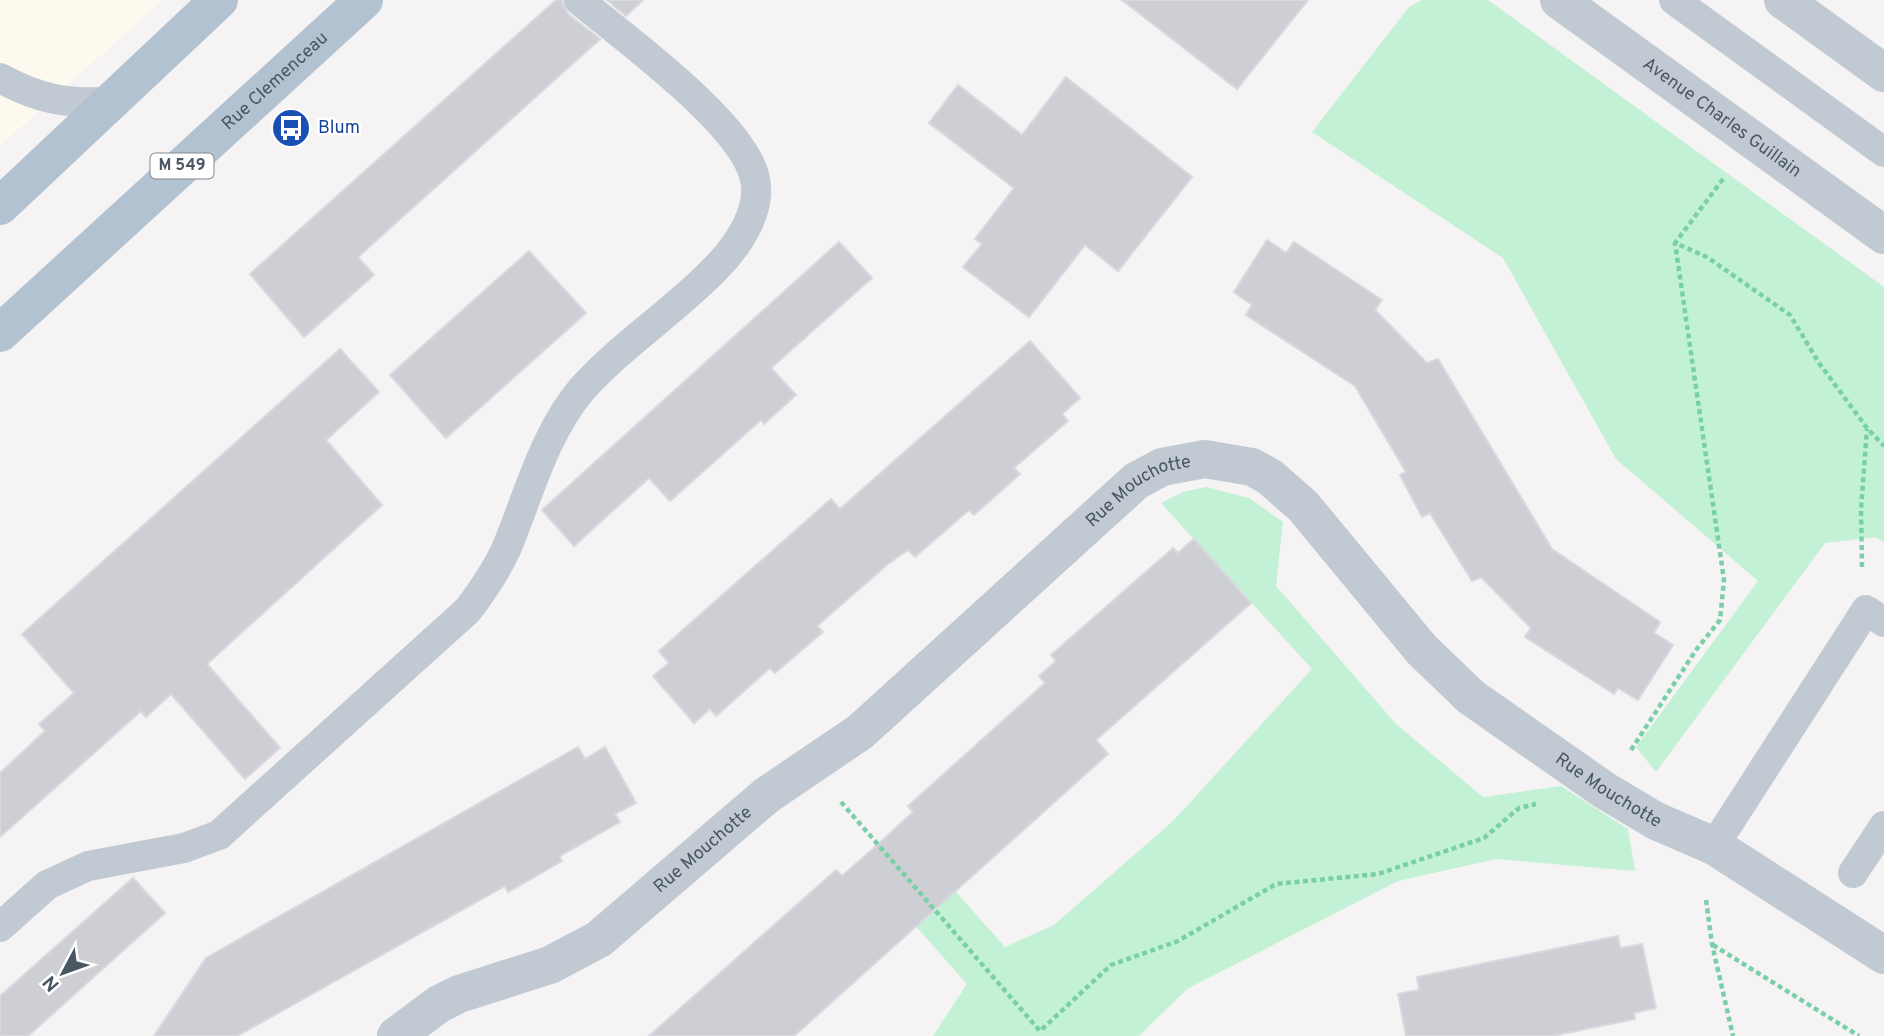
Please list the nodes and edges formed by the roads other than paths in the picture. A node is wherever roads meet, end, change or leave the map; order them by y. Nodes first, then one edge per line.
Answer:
1 (219, 0) edge
2 (364, 0) edge
3 (579, 0) edge
4 (1559, 0) edge
5 (1674, 0) edge
6 (1783, 0) edge
7 (1884, 73) edge
8 (0, 78) edge
9 (109, 102) junction
10 (1884, 152) edge
11 (0, 206) edge
12 (1884, 235) edge
13 (0, 332) edge
14 (1875, 616) edge
15 (1884, 826) edge
16 (1706, 842) junction
17 (1853, 873) dead end
18 (0, 927) edge
19 (1884, 955) edge
20 (396, 1036) edge

1 - 9 main road
2 - 13 main road, Rue Clemenceau / M 549
3 - 18 lane
4 - 12 street, Avenue Charles Guillain
5 - 10 lane
6 - 7 street
8 - 9 lane
9 - 11 main road
14 - 16 lane
15 - 17 lane
16 - 19 street, Rue Mouchotte
16 - 20 street, Rue Mouchotte

